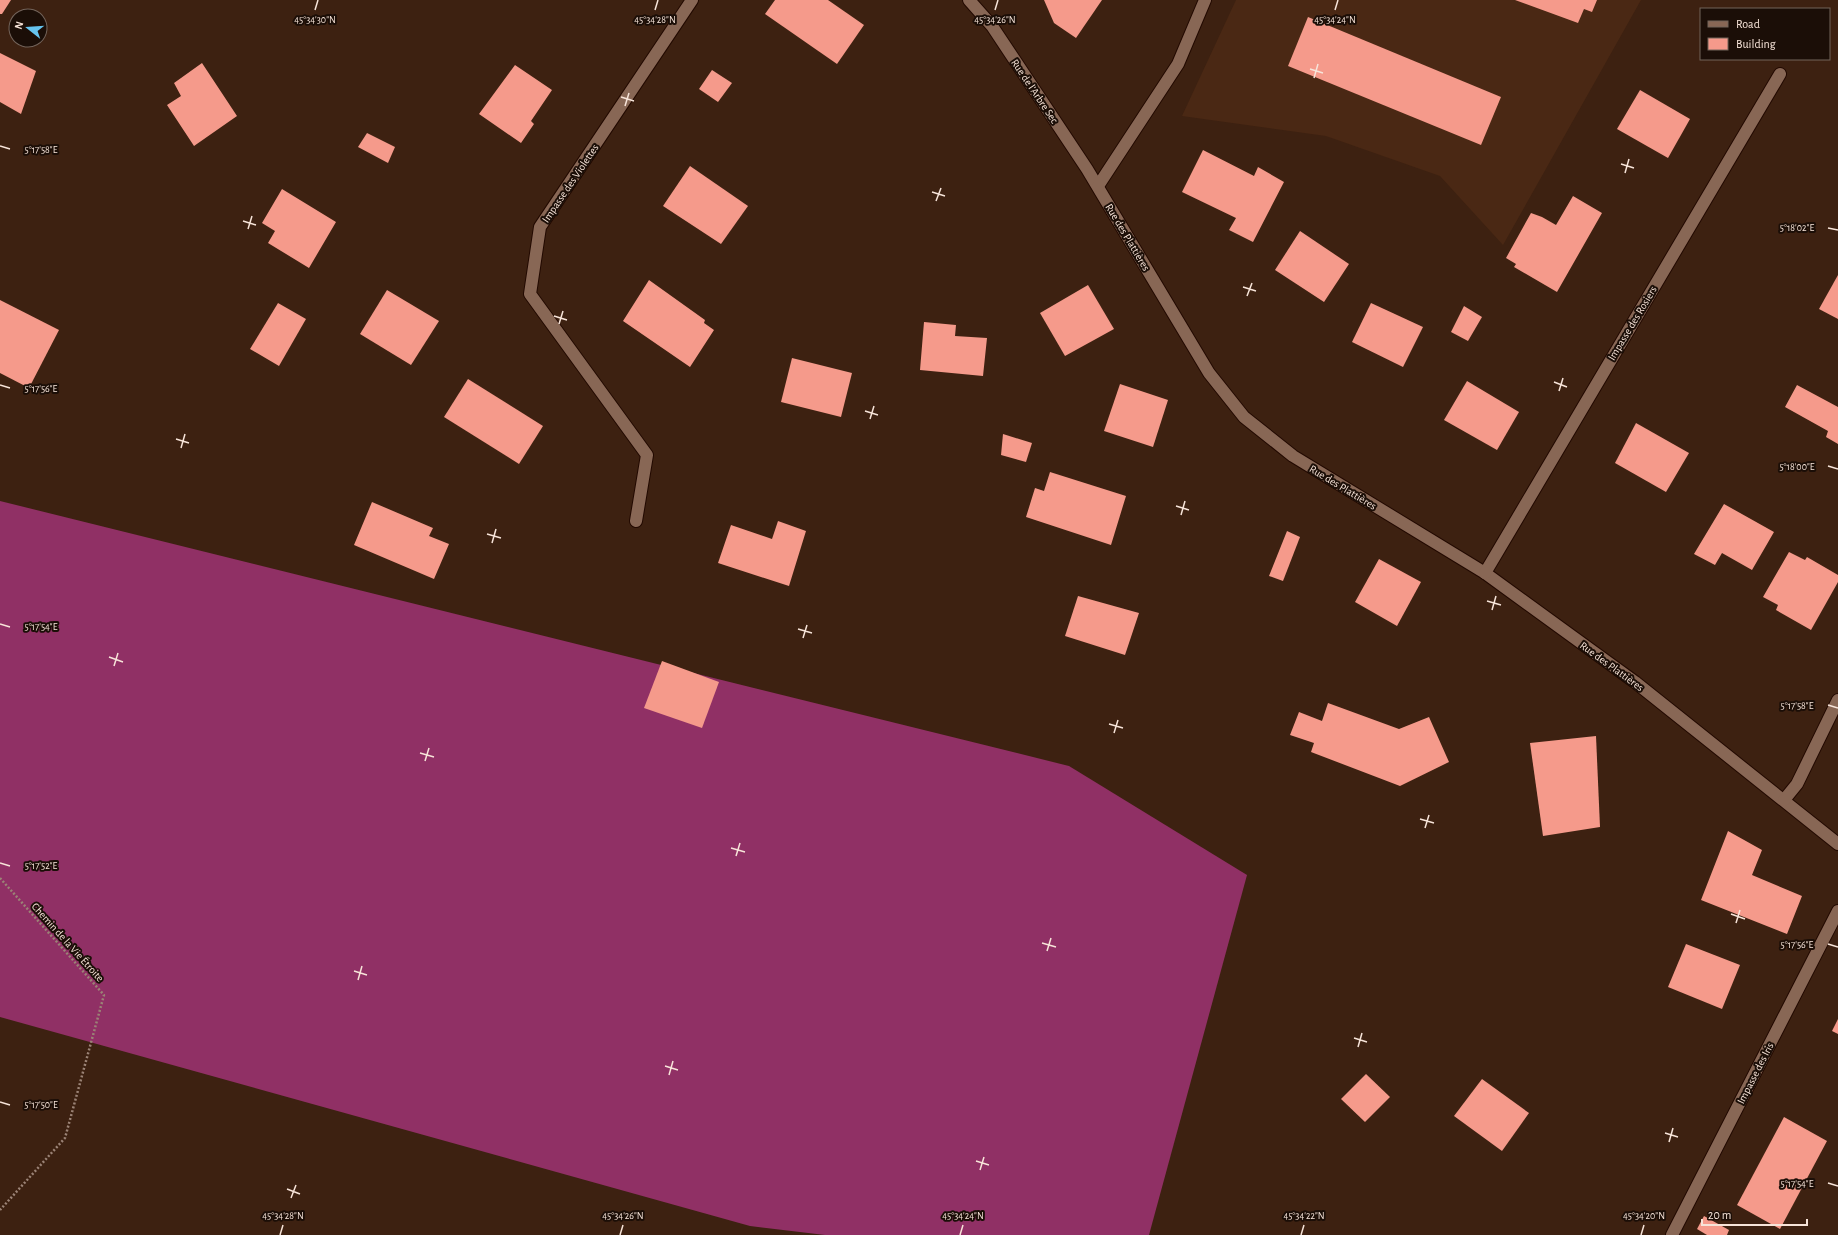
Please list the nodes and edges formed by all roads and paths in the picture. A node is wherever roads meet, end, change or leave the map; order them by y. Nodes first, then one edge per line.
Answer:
1 (692, 0) edge
2 (969, 0) edge
3 (1205, 0) edge
4 (1780, 74) dead end
5 (1098, 186) junction
6 (636, 521) dead end
7 (1484, 573) junction
8 (1838, 700) edge
9 (1784, 800) junction
10 (1838, 844) edge
11 (0, 878) edge
12 (1838, 911) edge
13 (0, 1210) edge
14 (1672, 1235) edge

1 - 6 street, Impasse des Violettes
2 - 5 street, Rue de l'Arbre Sec
3 - 5 street
4 - 7 street, Impasse des Rosiers
5 - 7 street, Rue des Plattières
7 - 9 street, Rue des Plattières
8 - 9 street
9 - 10 street, Rue des Plattières
11 - 13 path, Chemin de la Vie Étroite
12 - 14 street, Impasse des Iris

